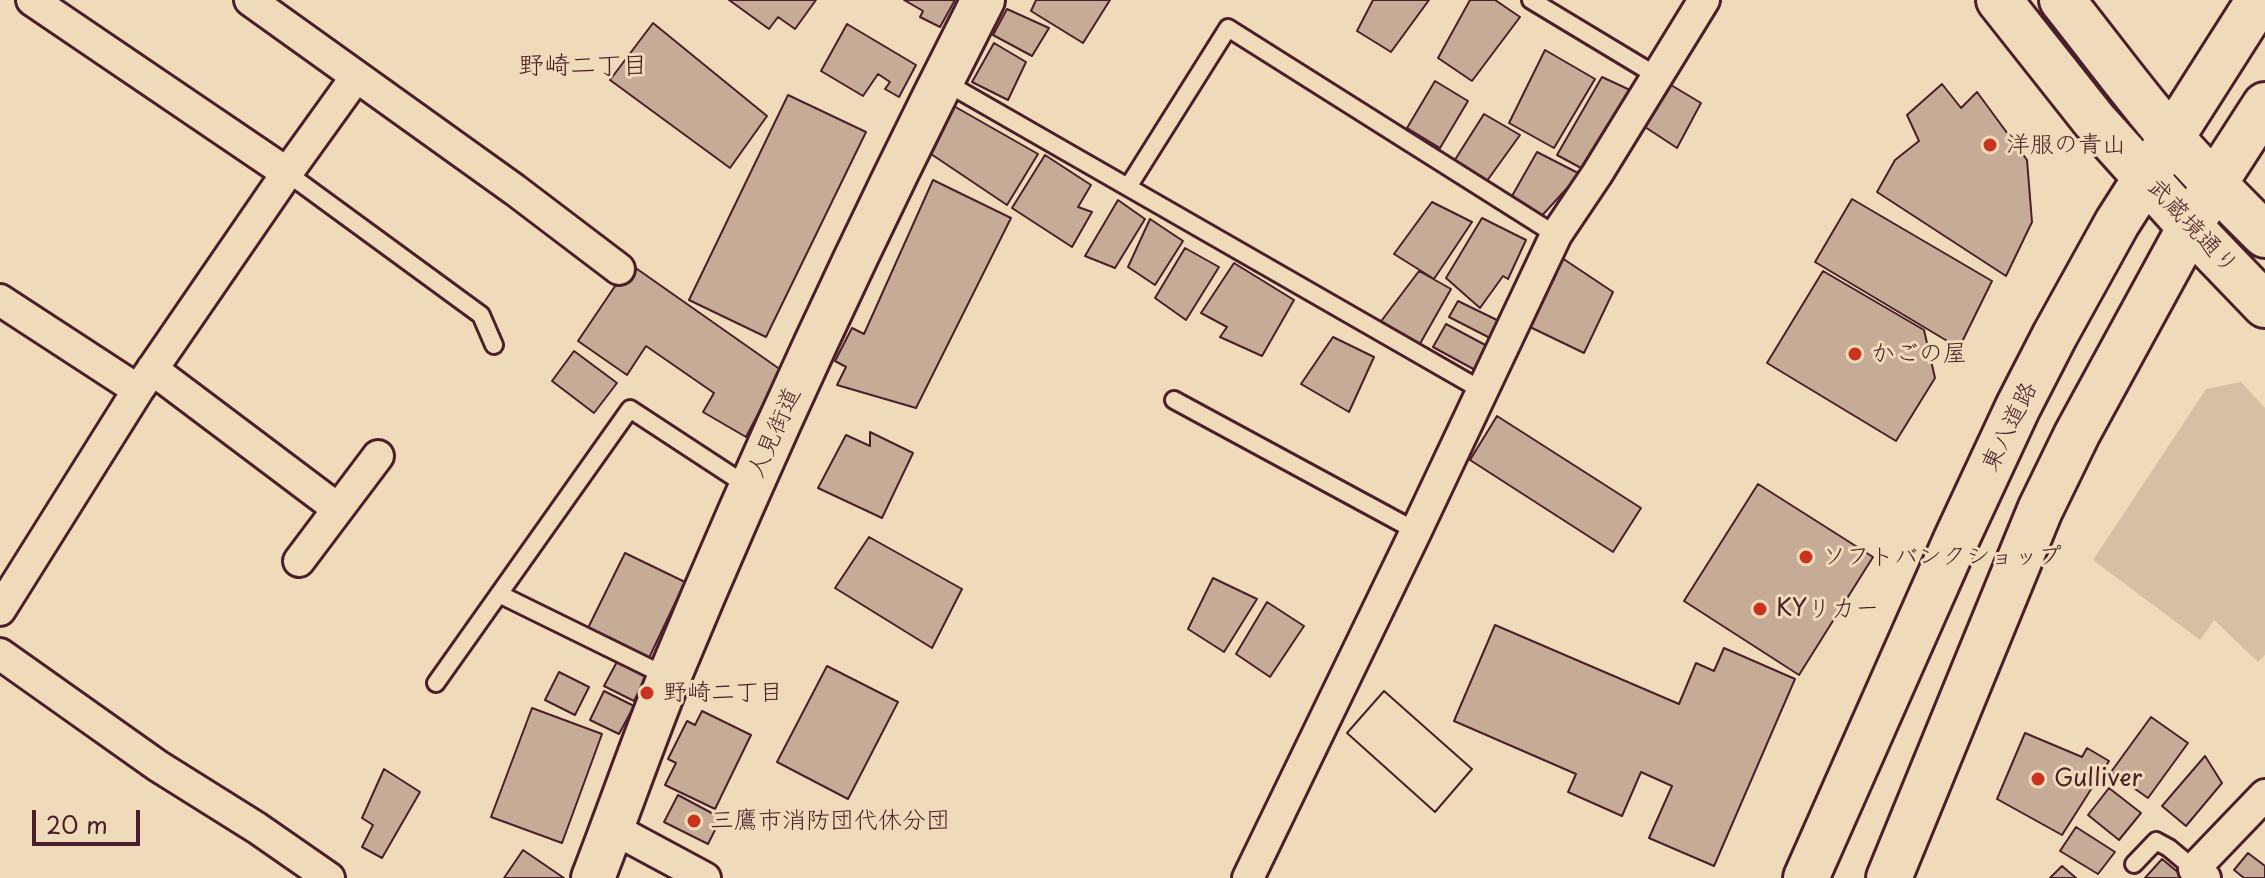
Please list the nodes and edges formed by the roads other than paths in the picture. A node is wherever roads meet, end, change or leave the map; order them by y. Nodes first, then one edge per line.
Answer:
1 (32, 0) edge
2 (250, 0) edge
3 (983, 0) edge
4 (1531, 0) edge
5 (1704, 0) edge
6 (1999, 0) edge
7 (2062, 0) edge
8 (2259, 0) edge
9 (1657, 76) junction
10 (356, 77) junction
11 (942, 80) junction
12 (2265, 105) edge
13 (2171, 137) junction
14 (287, 173) junction
15 (2145, 177) junction
16 (2214, 184) junction
17 (1128, 187) junction
18 (2190, 227) junction
19 (1556, 235) junction
20 (2265, 235) edge
21 (619, 269) dead end
22 (0, 300) edge
23 (2265, 305) edge
24 (494, 345) dead end
25 (145, 380) junction
26 (1483, 391) junction
27 (1174, 400) dead end
28 (378, 456) dead end
29 (750, 488) junction
30 (338, 509) junction
31 (1416, 531) junction
32 (299, 561) dead end
33 (499, 594) junction
34 (4, 595) edge
35 (0, 654) edge
36 (669, 678) junction
37 (436, 683) dead end
38 (2265, 795) edge
39 (612, 828) junction
40 (2134, 864) dead end
41 (2200, 873) edge
42 (329, 878) edge
43 (593, 878) edge
44 (705, 878) edge
45 (1248, 878) edge
46 (1806, 878) edge
47 (1889, 878) edge

1 - 14 street
2 - 10 street
3 - 11 main road, 人見街道
4 - 9 lane
5 - 9 street
6 - 15 main road, 武蔵境通り
7 - 13 main road, 武蔵境通り
8 - 13 main road, 東八道路
9 - 19 street
10 - 14 street
10 - 21 street
11 - 17 lane
11 - 29 main road, 人見街道
12 - 16 main road
13 - 15 main road, 東八道路
13 - 16 main road, 武蔵境通り
14 - 24 lane
14 - 25 street
15 - 18 main road, 武蔵境通り
15 - 46 main road, 東八道路
16 - 18 main road
16 - 20 main road, 武蔵境通り
17 - 19 lane
17 - 26 lane
18 - 23 main road, 武蔵境通り
18 - 47 main road
19 - 26 street
22 - 25 street
25 - 30 street
25 - 34 street
26 - 31 street
27 - 31 lane
28 - 30 street
29 - 33 lane
29 - 36 main road, 人見街道
30 - 32 street
31 - 45 street
33 - 36 lane
33 - 37 lane
35 - 42 street
36 - 39 main road, 人見街道
38 - 41 street
39 - 43 main road, 人見街道
39 - 44 street
40 - 41 lane

